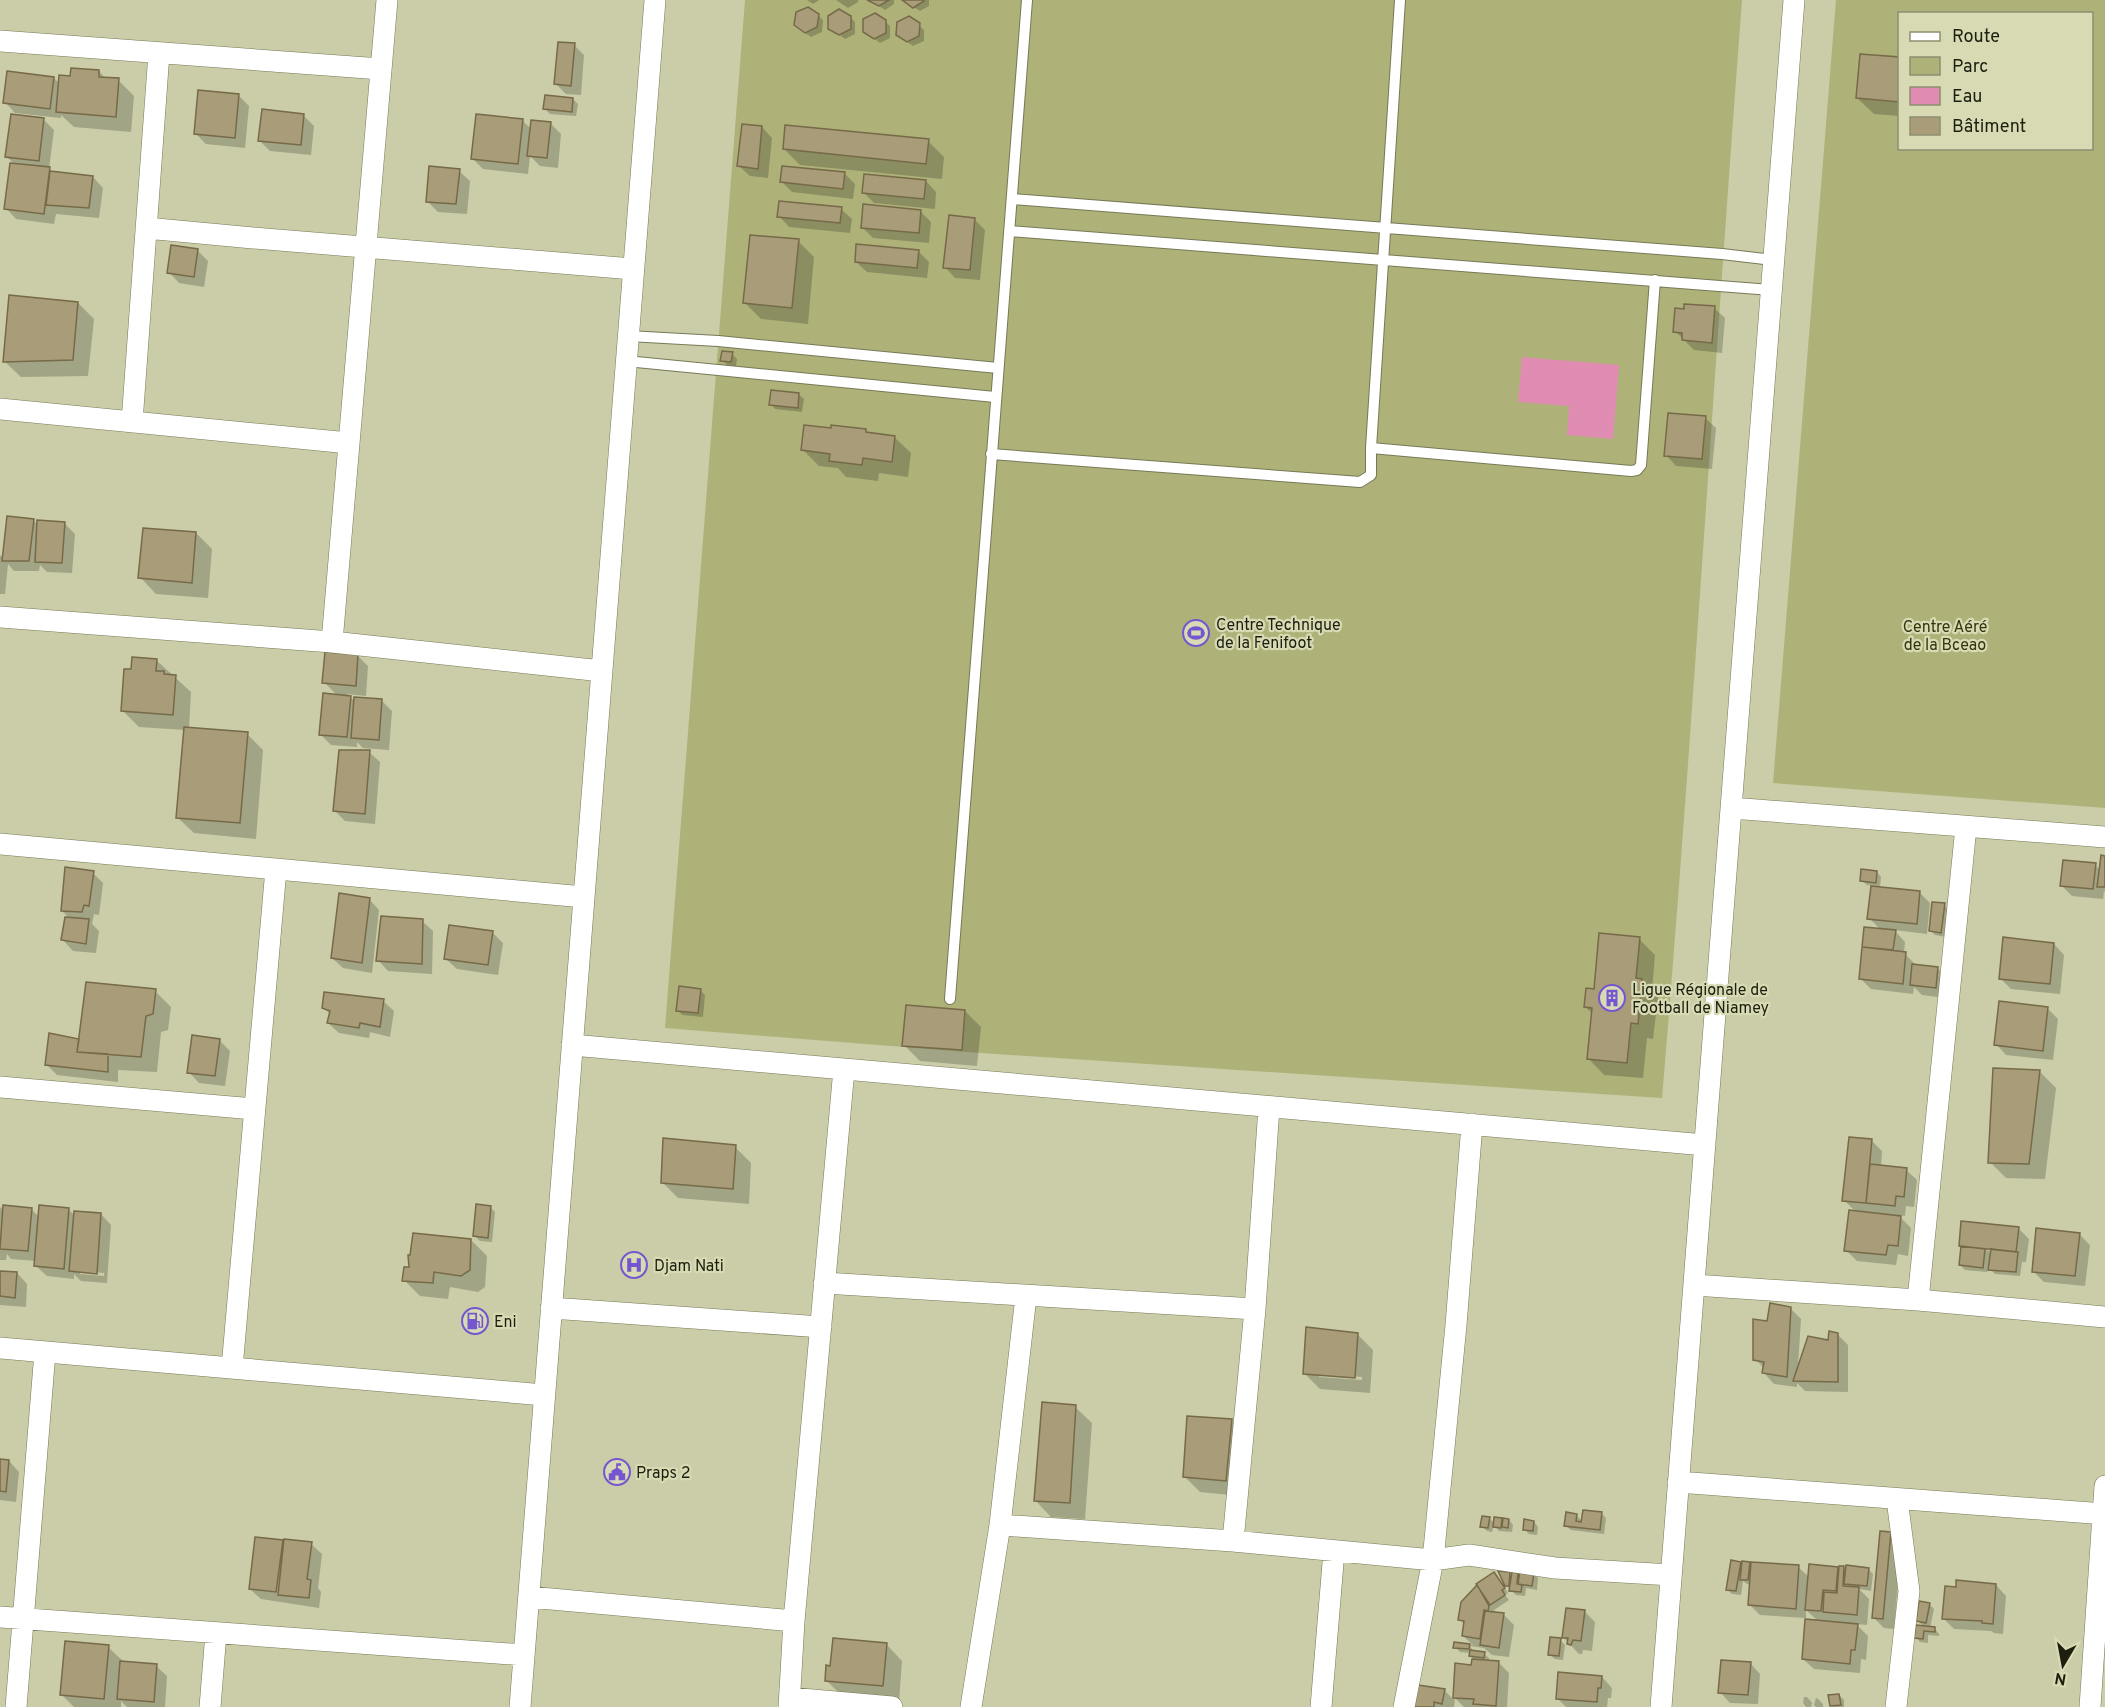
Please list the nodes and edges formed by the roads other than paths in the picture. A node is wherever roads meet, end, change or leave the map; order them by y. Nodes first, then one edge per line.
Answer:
1 (387, 0) edge
2 (655, 0) edge
3 (1027, 0) edge
4 (1400, 0) edge
5 (1794, 0) edge
6 (0, 42) edge
7 (159, 53) junction
8 (381, 69) junction
9 (1012, 199) junction
10 (146, 228) junction
11 (1384, 228) junction
12 (1009, 231) junction
13 (366, 247) junction
14 (1382, 260) junction
15 (1773, 260) junction
16 (633, 269) junction
17 (1655, 280) junction
18 (1771, 290) junction
19 (628, 336) junction
20 (626, 361) junction
21 (998, 368) junction
22 (995, 397) junction
23 (0, 409) edge
24 (132, 422) junction
25 (349, 443) junction
26 (1371, 448) junction
27 (991, 454) junction
28 (0, 617) edge
29 (332, 642) junction
30 (602, 671) junction
31 (1731, 808) junction
32 (1966, 826) junction
33 (2105, 837) edge
34 (0, 844) edge
35 (276, 869) junction
36 (584, 897) junction
37 (950, 999) dead end
38 (572, 1045) junction
39 (844, 1069) junction
40 (0, 1087) edge
41 (1269, 1107) junction
42 (254, 1109) junction
43 (1472, 1124) junction
44 (1705, 1144) junction
45 (824, 1283) junction
46 (1694, 1285) junction
47 (1026, 1296) junction
48 (1918, 1300) junction
49 (551, 1308) junction
50 (1255, 1309) junction
51 (2105, 1317) edge
52 (821, 1327) junction
53 (0, 1348) edge
54 (45, 1352) junction
55 (232, 1368) junction
56 (544, 1395) junction
57 (1678, 1482) junction
58 (2105, 1486) edge
59 (1897, 1498) junction
60 (2104, 1514) edge
61 (1000, 1525) junction
62 (1233, 1541) junction
63 (1334, 1551) junction
64 (1433, 1560) junction
65 (1671, 1575) junction
66 (529, 1597) junction
67 (0, 1617) edge
68 (23, 1618) junction
69 (794, 1621) junction
70 (216, 1633) junction
71 (524, 1654) junction
72 (789, 1702) edge
73 (16, 1707) edge
74 (210, 1707) edge
75 (520, 1707) edge
76 (892, 1707) edge
77 (971, 1707) edge
78 (1321, 1707) edge
79 (1404, 1707) edge
80 (1661, 1707) edge
81 (1896, 1707) edge
82 (2090, 1707) edge

1 - 8 street
2 - 16 street
3 - 9 lane
4 - 11 lane
5 - 15 street
6 - 7 street
7 - 8 street
7 - 10 street
8 - 13 street
9 - 11 lane
9 - 12 lane
10 - 13 street
10 - 24 street
11 - 14 lane
11 - 15 lane
12 - 14 lane
12 - 21 lane
13 - 16 street
13 - 25 street
14 - 17 lane
14 - 26 lane
15 - 18 street
16 - 19 street
17 - 18 lane
17 - 26 lane
18 - 31 street
19 - 20 street
19 - 21 lane
20 - 22 lane
20 - 30 street
21 - 22 lane
22 - 27 lane
23 - 24 street
24 - 25 street
25 - 29 street
26 - 27 lane
27 - 37 lane
28 - 29 street
29 - 30 street
30 - 36 street
31 - 32 street
31 - 44 street
32 - 33 street
32 - 48 street
34 - 35 street
35 - 36 street
35 - 42 street
36 - 38 street
38 - 39 street
38 - 49 street
39 - 41 street
39 - 45 street
40 - 42 street
41 - 43 street
41 - 50 street
42 - 55 street
43 - 44 street
43 - 64 street
44 - 46 street
45 - 47 street
45 - 52 street
46 - 48 street
46 - 57 street
47 - 50 street
47 - 61 street
48 - 51 street
49 - 52 street
49 - 56 street
50 - 62 street
52 - 69 street
53 - 54 street
54 - 55 street
54 - 68 street
55 - 56 street
56 - 66 street
57 - 59 street
57 - 65 street
58 - 60 street
59 - 60 street
59 - 81 street
60 - 82 street
61 - 62 street
61 - 77 street
62 - 63 street
63 - 64 street
63 - 78 street
64 - 65 street
64 - 79 street
65 - 80 street
66 - 69 street
66 - 71 street
67 - 68 street
68 - 70 street
68 - 73 street
69 - 72 street
70 - 71 street
70 - 74 street
71 - 75 street
72 - 76 street

